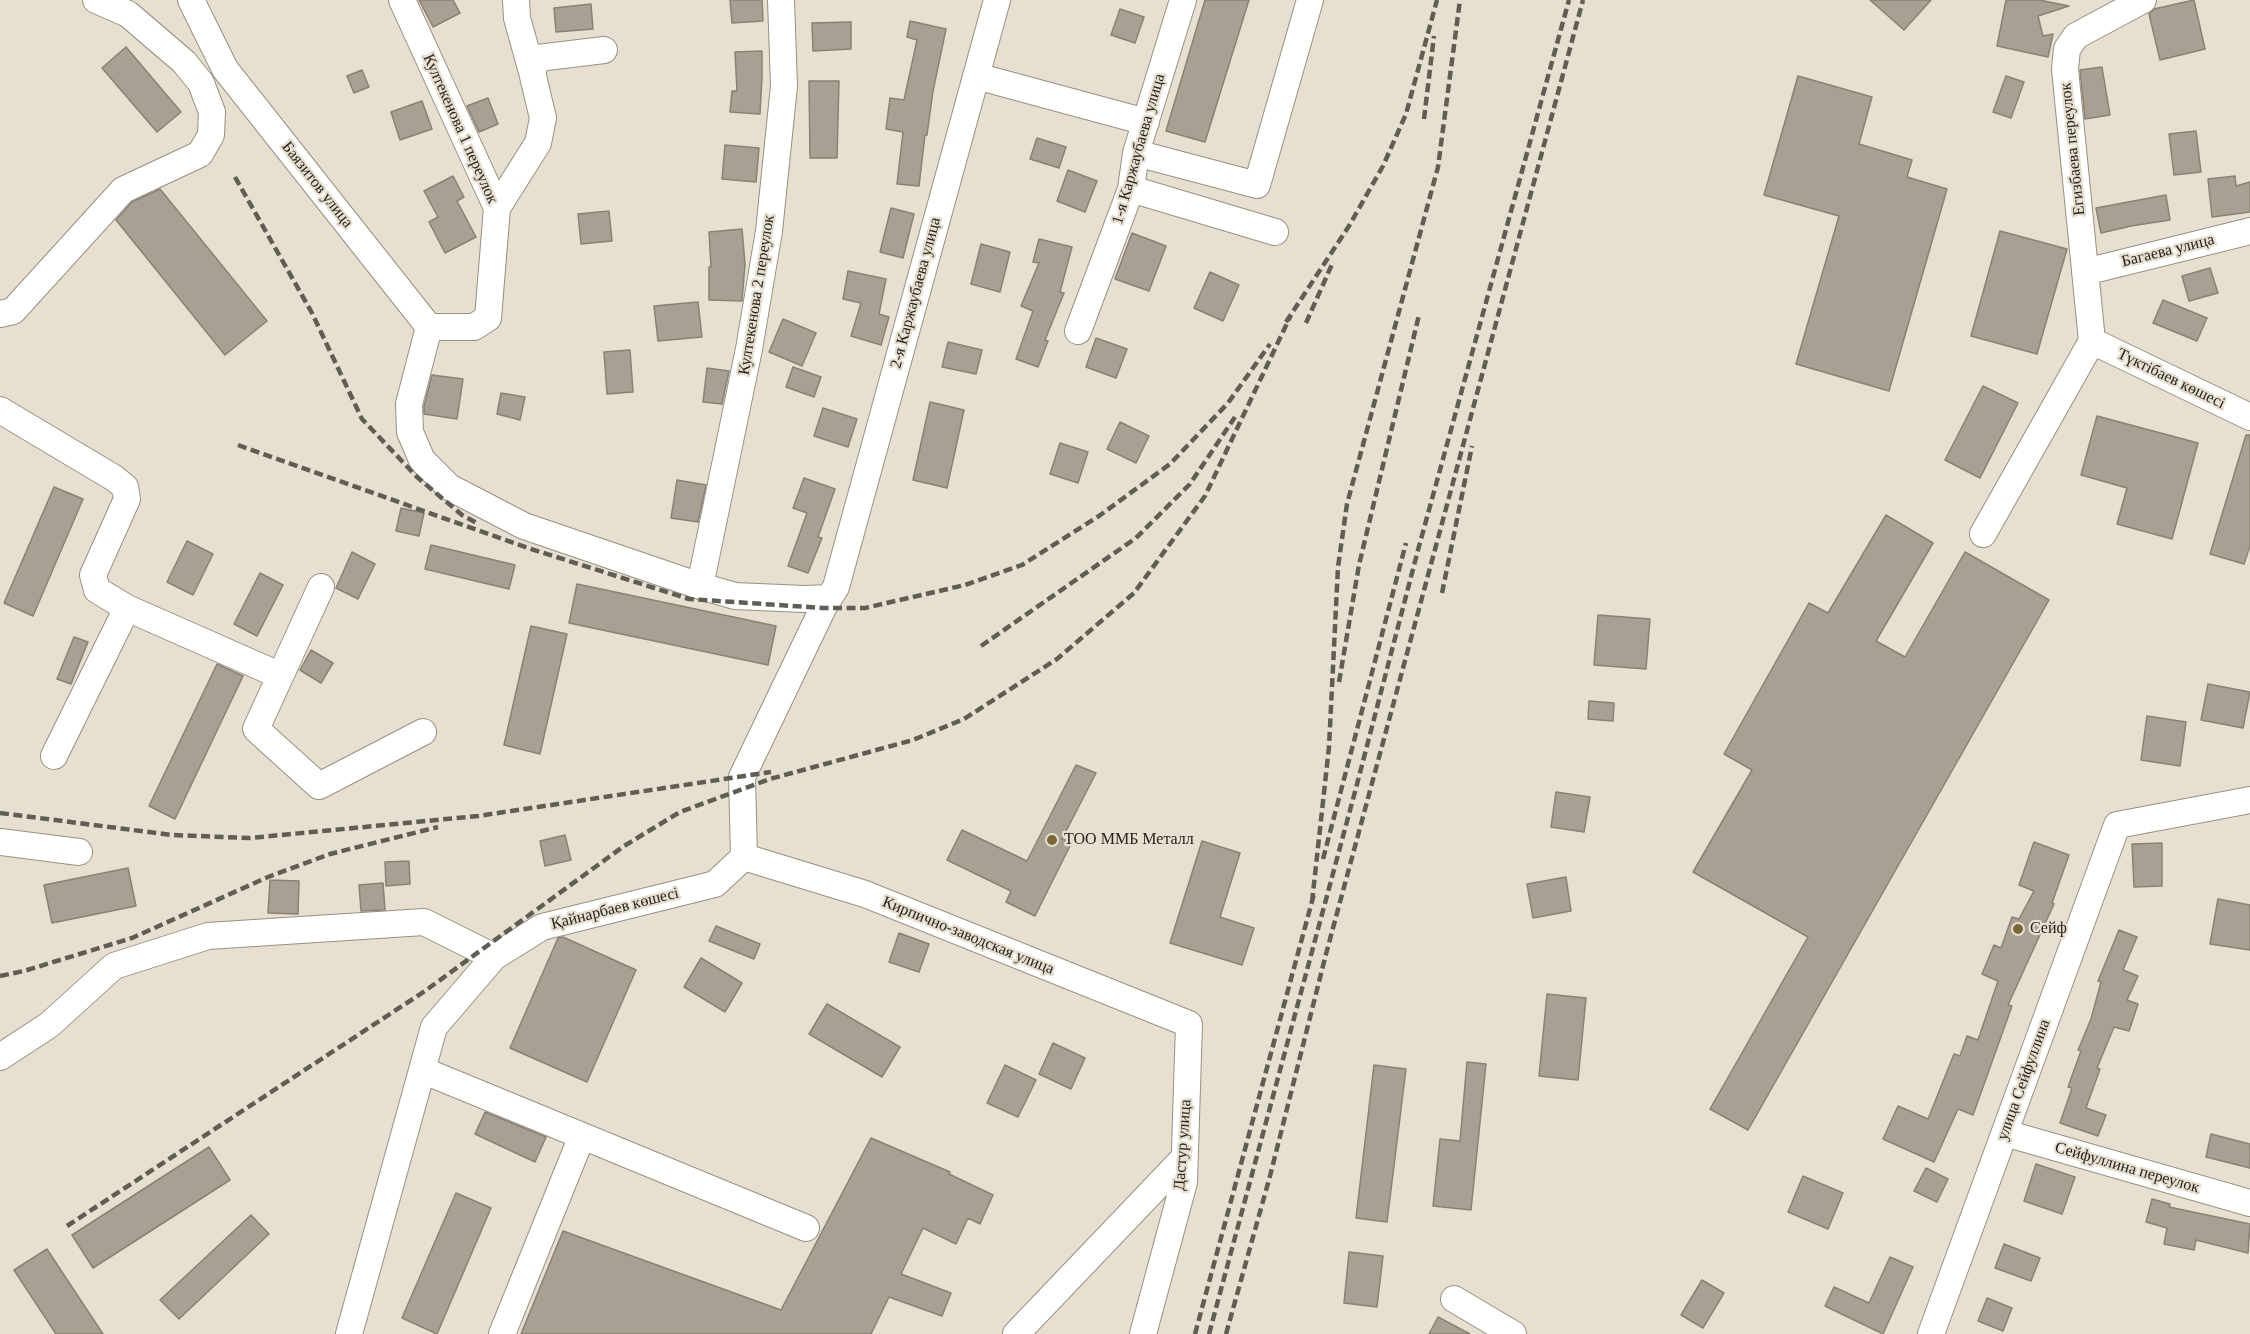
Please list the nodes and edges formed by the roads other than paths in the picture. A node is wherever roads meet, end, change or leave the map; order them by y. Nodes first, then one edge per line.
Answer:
1 (96, 0) edge
2 (191, 0) edge
3 (402, 0) edge
4 (516, 0) edge
5 (781, 0) edge
6 (997, 0) edge
7 (1183, 0) edge
8 (1310, 0) edge
9 (2143, 0) edge
10 (604, 50) dead end
11 (532, 72) junction
12 (976, 76) junction
13 (1146, 122) junction
14 (1136, 153) junction
15 (1131, 189) junction
16 (497, 208) junction
17 (2250, 231) edge
18 (1275, 232) dead end
19 (2085, 272) junction
20 (0, 315) edge
21 (429, 327) junction
22 (1078, 331) dead end
23 (2092, 341) junction
24 (2, 416) edge
25 (2250, 417) edge
26 (1983, 534) dead end
27 (700, 586) junction
28 (321, 587) dead end
29 (833, 592) junction
30 (127, 608) junction
31 (279, 675) junction
32 (423, 732) dead end
33 (54, 756) dead end
34 (2250, 800) edge
35 (0, 842) edge
36 (79, 852) dead end
37 (744, 857) junction
38 (494, 957) junction
39 (1189, 1024) joint
40 (0, 1057) edge
41 (422, 1070) junction
42 (2005, 1133) junction
43 (582, 1136) junction
44 (1184, 1158) junction
45 (2250, 1203) edge
46 (806, 1228) dead end
47 (1454, 1299) dead end
48 (349, 1334) edge
49 (502, 1334) edge
50 (1016, 1334) edge
51 (1143, 1334) edge
52 (1513, 1334) edge
53 (1931, 1334) edge

1 - 20 street
2 - 21 street, Баязитов улица
3 - 16 street, Култекенова 1 переулок
4 - 11 street
5 - 27 street, Култекенова 2 переулок
6 - 12 street, 2-я Каржаубаева улица
7 - 13 street, 1-я Каржаубаева улица
8 - 14 street
9 - 19 street, Егизбаева переулок
10 - 11 street
11 - 16 street
12 - 13 street
12 - 29 street, 2-я Каржаубаева улица
13 - 14 street, 1-я Каржаубаева улица
14 - 15 street, 1-я Каржаубаева улица
15 - 18 street
15 - 22 street, 1-я Каржаубаева улица
16 - 21 street, Култекенова 1 переулок
17 - 19 street, Багаева улица
19 - 23 street, Егизбаева переулок
21 - 27 street
23 - 25 street, Түктібаев көшесі
23 - 26 street
24 - 30 street
27 - 29 street
28 - 31 street
29 - 37 street
30 - 31 street
30 - 33 street
31 - 32 street
34 - 42 street, улица Сейфуллина
35 - 36 street
37 - 38 street, Қайнарбаев көшесі
37 - 39 street, Кирпично-заводская улица
38 - 40 street
38 - 41 street, Қайнарбаев көшесі
39 - 44 street, Дастур улица
41 - 43 street
41 - 48 street, Қайнарбаев көшесі
42 - 45 street, Сейфуллина переулок
42 - 53 street, улица Сейфуллина
43 - 46 street
43 - 49 street
44 - 50 street
44 - 51 street, Дастур улица
47 - 52 street

